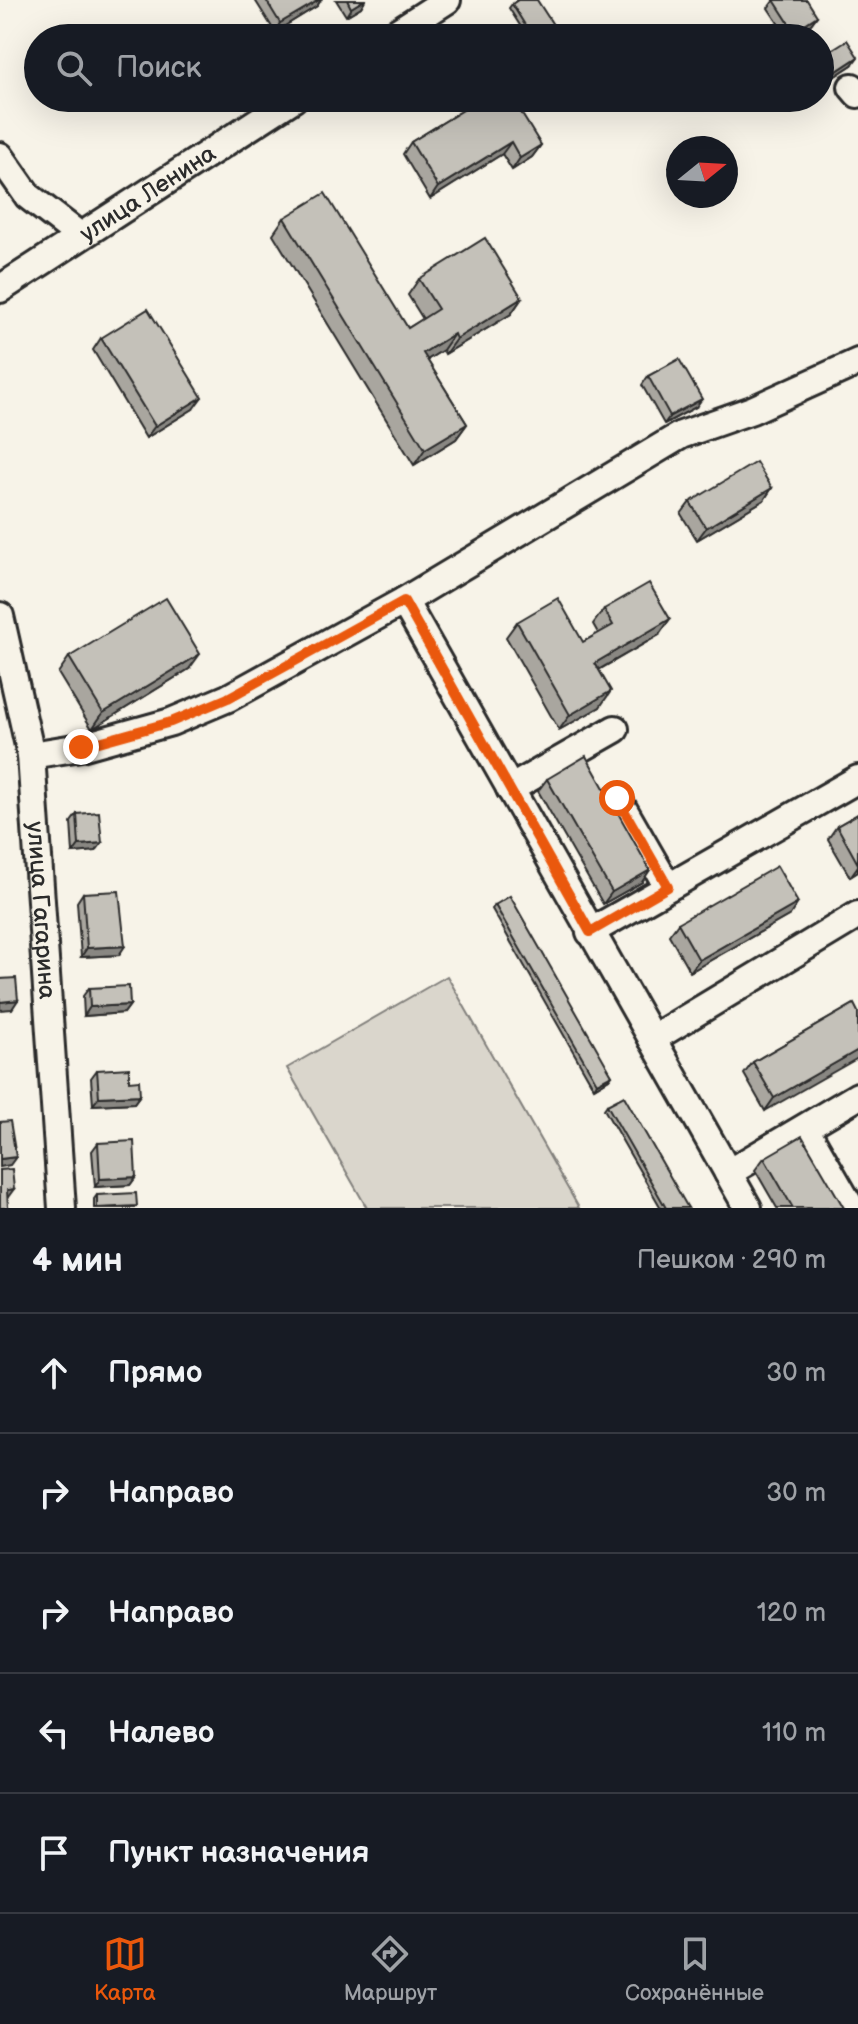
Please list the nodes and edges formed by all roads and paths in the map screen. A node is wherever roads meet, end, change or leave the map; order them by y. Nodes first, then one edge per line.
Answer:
1 (447, 0) edge
2 (410, 24) edge
3 (272, 112) edge
4 (0, 156) edge
5 (80, 236) junction
6 (0, 289) edge
7 (858, 362) edge
8 (404, 601) junction
9 (0, 616) edge
10 (615, 729) dead end
11 (31, 755) junction
12 (858, 779) edge
13 (510, 789) junction
14 (617, 798) dead end
15 (668, 887) junction
16 (858, 915) edge
17 (590, 932) junction
18 (652, 1039) junction
19 (858, 1096) edge
20 (805, 1128) junction
21 (728, 1173) junction
22 (62, 1208) edge
23 (748, 1208) edge
24 (851, 1208) edge

1 - 2 street
3 - 5 street, улица Ленина
4 - 5 street
5 - 6 street, улица Ленина
7 - 8 street
8 - 11 street
8 - 13 street
9 - 11 street, улица Гагарина
10 - 13 street
11 - 22 street, улица Гагарина
12 - 15 street
13 - 17 street
14 - 15 street
15 - 17 street
16 - 18 street
17 - 18 street
18 - 21 street
19 - 20 street
20 - 21 street
20 - 24 street
21 - 23 street

